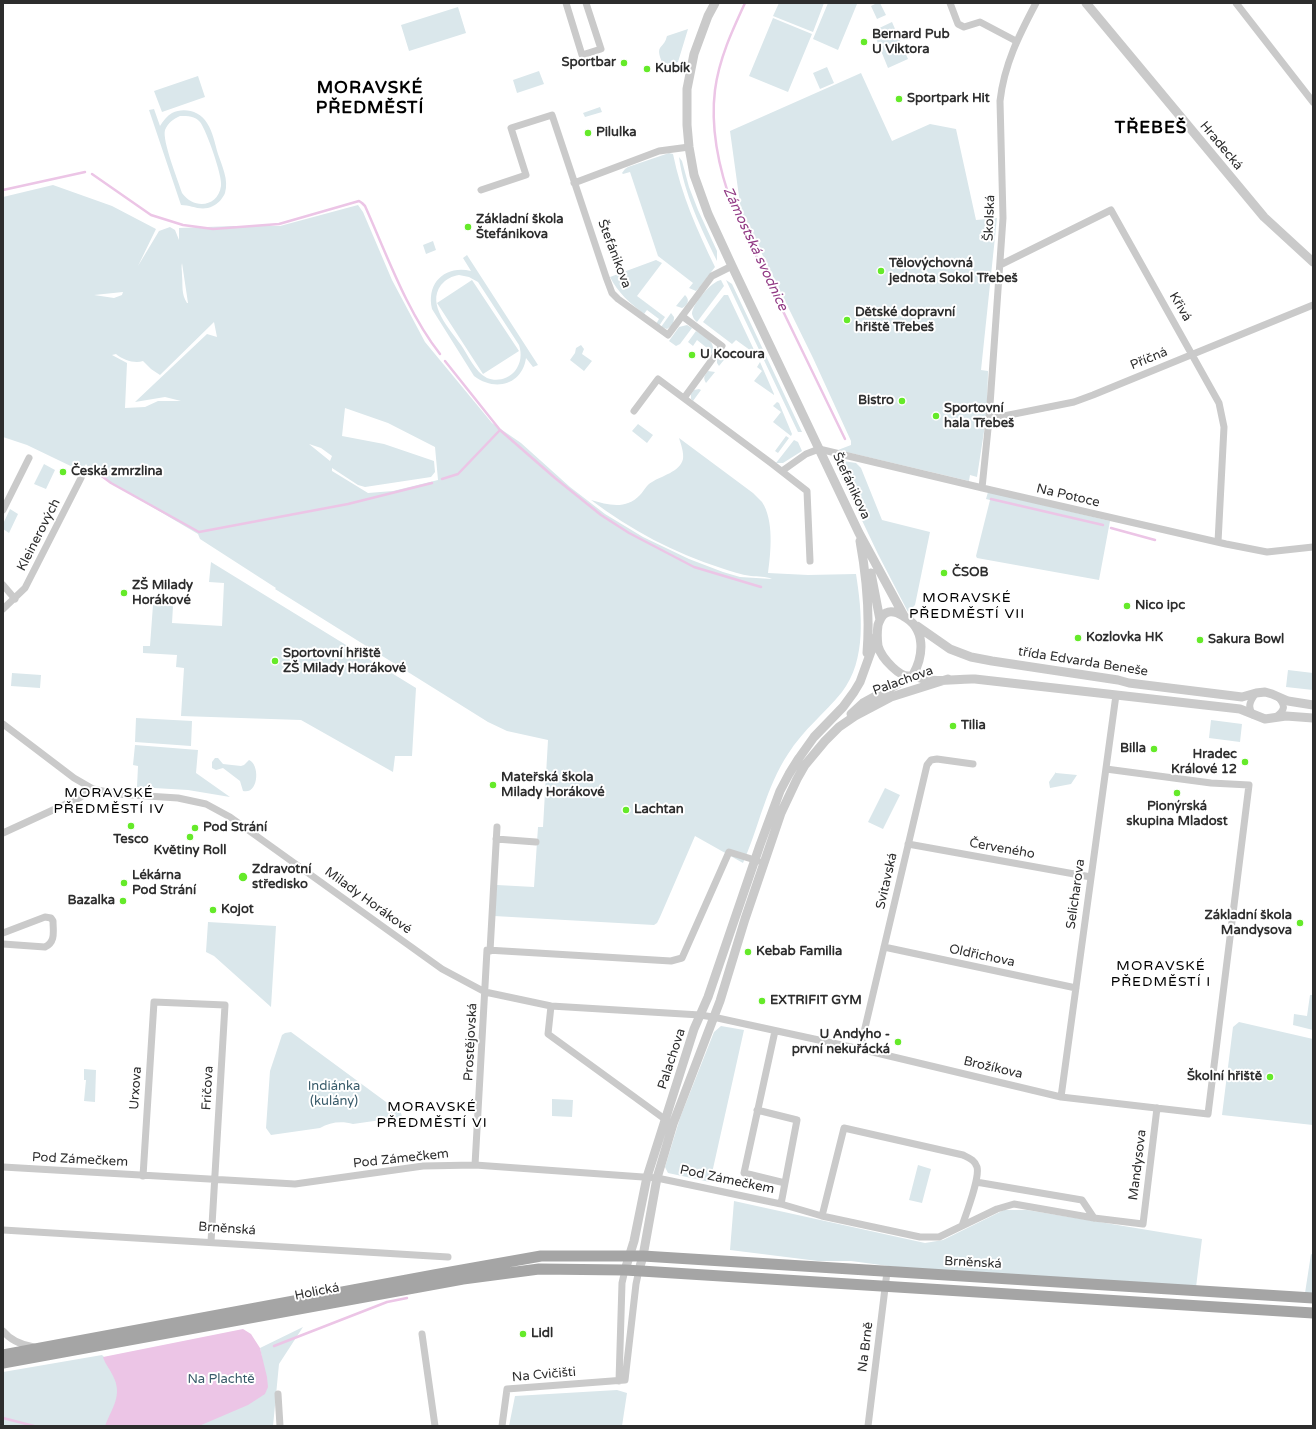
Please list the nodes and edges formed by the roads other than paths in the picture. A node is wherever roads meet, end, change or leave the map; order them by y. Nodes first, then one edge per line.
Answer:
1 (566, 3) edge
2 (586, 3) edge
3 (715, 3) edge
4 (950, 3) edge
5 (1036, 3) edge
6 (1086, 3) edge
7 (1236, 3) edge
8 (1016, 42) junction
9 (1313, 102) edge
10 (689, 147) junction
11 (574, 182) junction
12 (481, 190) dead end
13 (1313, 262) edge
14 (1000, 265) junction
15 (732, 266) junction
16 (1313, 305) edge
17 (682, 316) junction
18 (1193, 355) junction
19 (684, 398) junction
20 (634, 411) dead end
21 (989, 419) junction
22 (819, 449) junction
23 (29, 458) dead end
24 (782, 471) junction
25 (81, 478) dead end
26 (982, 488) junction
27 (3, 510) edge
28 (859, 534) junction
29 (1218, 542) junction
30 (1313, 547) edge
31 (810, 561) dead end
32 (3, 585) edge
33 (15, 599) junction
34 (3, 609) edge
35 (904, 616) junction
36 (880, 620) junction
37 (914, 624) junction
38 (877, 635) junction
39 (866, 665) junction
40 (910, 675) junction
41 (948, 679) junction
42 (1256, 693) junction
43 (1116, 695) junction
44 (1276, 696) junction
45 (1313, 705) edge
46 (1253, 715) junction
47 (1275, 718) junction
48 (1313, 718) edge
49 (3, 724) edge
50 (839, 727) junction
51 (973, 764) dead end
52 (1106, 769) junction
53 (93, 789) junction
54 (497, 827) dead end
55 (3, 833) edge
56 (496, 839) junction
57 (536, 842) dead end
58 (908, 844) junction
59 (754, 860) junction
60 (764, 863) junction
61 (1091, 877) junction
62 (3, 933) edge
63 (3, 944) edge
64 (884, 947) junction
65 (490, 951) junction
66 (1076, 988) junction
67 (485, 992) junction
68 (154, 1002) joint
69 (551, 1006) junction
70 (700, 1015) junction
71 (713, 1017) junction
72 (775, 1031) junction
73 (860, 1049) junction
74 (1061, 1097) junction
75 (1157, 1108) junction
76 (757, 1110) junction
77 (666, 1120) junction
78 (475, 1165) junction
79 (3, 1167) edge
80 (143, 1176) junction
81 (647, 1177) junction
82 (657, 1178) junction
83 (214, 1180) junction
84 (976, 1182) junction
85 (785, 1183) junction
86 (781, 1204) junction
87 (822, 1216) junction
88 (1094, 1218) junction
89 (1143, 1224) joint
90 (962, 1226) junction
91 (3, 1230) edge
92 (210, 1242) junction
93 (631, 1256) junction
94 (643, 1256) junction
95 (448, 1257) dead end
96 (626, 1270) junction
97 (639, 1270) junction
98 (887, 1272) junction
99 (885, 1286) junction
100 (1313, 1298) edge
101 (1313, 1313) edge
102 (3, 1331) edge
103 (422, 1334) dead end
104 (41, 1348) junction
105 (3, 1355) edge
106 (7, 1361) edge
107 (619, 1381) junction
108 (278, 1394) dead end
109 (280, 1426) edge
110 (435, 1426) edge
111 (502, 1426) edge
112 (868, 1426) edge

1 - 2 street
3 - 10 street, Štefánikova
4 - 8 street
5 - 8 street, Školská
6 - 13 street, Hradecká
7 - 9 street
8 - 14 street, Školská
10 - 11 street
10 - 15 street, Štefánikova
11 - 12 street, Štefánikova
11 - 17 street, Štefánikova
14 - 18 street, Křivá
14 - 21 street, Školská
15 - 17 street, Štefánikova
15 - 22 street, Štefánikova
16 - 18 street, Příčná
17 - 19 street
18 - 21 street, Příčná
18 - 29 street, Křivá
19 - 20 street
19 - 24 street
21 - 26 street, Školská
22 - 24 street, Štefánikova
22 - 26 street, Na Potoce
22 - 28 street, Štefánikova
23 - 27 street
24 - 31 street
25 - 33 street, Kleinerových
26 - 29 street, Na Potoce
28 - 35 street, Štefánikova
28 - 36 street, Štefánikova
28 - 39 street
29 - 30 street, Na Potoce
32 - 33 street
33 - 34 street, Kleinerových
35 - 36 street
35 - 37 street
36 - 38 street
37 - 40 street
37 - 42 street, třída Edvarda Beneše
38 - 39 street, Palachova
38 - 40 street
39 - 59 street, Palachova
40 - 41 street, třída Edvarda Beneše
40 - 50 street
41 - 43 street, třída Edvarda Beneše
41 - 50 street, Palachova
42 - 44 street, třída Edvarda Beneše
42 - 46 street
43 - 46 street, třída Edvarda Beneše
43 - 52 street, Selicharova
44 - 45 street, třída Edvarda Beneše
44 - 47 street
46 - 47 street, třída Edvarda Beneše
47 - 48 street, třída Edvarda Beneše
49 - 53 street, Milady Horákové
50 - 60 street, Palachova
51 - 58 street, Svitavská
52 - 61 street, Selicharova
52 - 75 street, Brožíkova
53 - 55 street
53 - 67 street, Milady Horákové
54 - 56 street
56 - 57 street
56 - 65 street
58 - 61 street, Červeného
58 - 64 street, Svitavská
59 - 60 street
59 - 65 street
59 - 70 street, Palachova
60 - 71 street, Palachova
61 - 66 street, Selicharova
62 - 63 street
64 - 66 street, Oldřichova
64 - 73 street, Svitavská
65 - 67 street
66 - 74 street, Selicharova
67 - 69 street, Milady Horákové
67 - 78 street, Prostějovská
68 - 80 street, Urxova
68 - 83 street, Fričova
69 - 70 street, Milady Horákové
69 - 77 street
70 - 71 street, Milady Horákové
70 - 77 street, Palachova
71 - 72 street, Brožíkova
71 - 82 street, Palachova
72 - 73 street, Brožíkova
72 - 76 street
73 - 74 street, Brožíkova
74 - 75 street, Brožíkova
75 - 89 street, Mandysova
76 - 85 street
76 - 85 street
77 - 81 street, Palachova
78 - 81 street, Pod Zámečkem
78 - 83 street, Pod Zámečkem
79 - 80 street, Pod Zámečkem
80 - 83 street, Pod Zámečkem
81 - 82 street, Pod Zámečkem
81 - 93 street, Palachova
82 - 86 street, Pod Zámečkem
82 - 94 street, Palachova
83 - 92 street, Fričova
84 - 87 street
84 - 88 street
84 - 90 street
85 - 86 street
86 - 87 street, Pod Zámečkem
87 - 90 street, Pod Zámečkem
88 - 89 street, Pod Zámečkem
88 - 90 street, Pod Zámečkem
91 - 92 street, Brněnská
92 - 95 street, Brněnská
93 - 94 main road, Brněnská
93 - 96 street, Palachova
93 - 104 main road, Holická
94 - 97 street, Palachova
94 - 98 main road, Brněnská
96 - 97 main road, Holická
96 - 106 main road, Holická
96 - 107 street
97 - 99 main road
97 - 107 street
98 - 99 street, Na Brně
98 - 100 main road, Brněnská
99 - 101 main road
99 - 112 street, Na Brně
102 - 104 street
103 - 110 street
104 - 105 main road, Holická
107 - 111 street, Na Cvičišti
108 - 109 street

